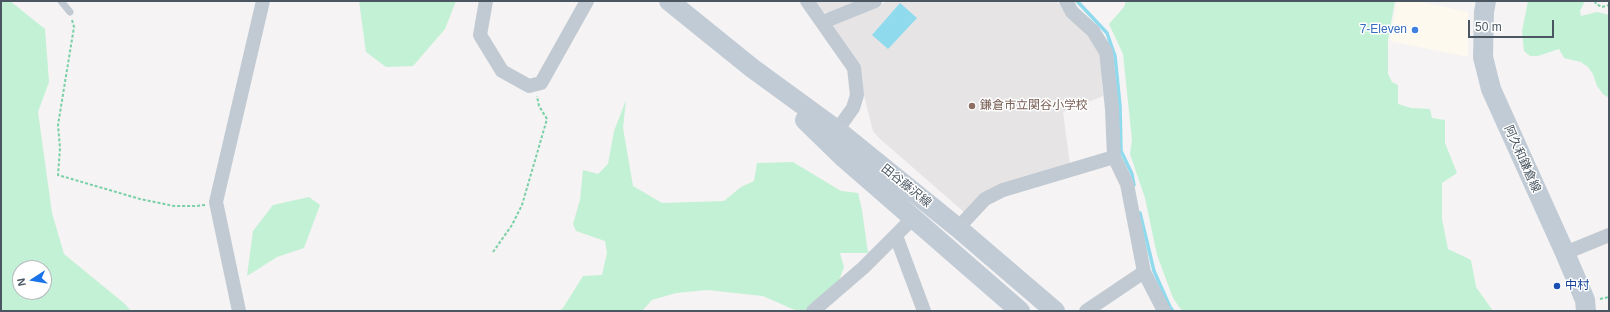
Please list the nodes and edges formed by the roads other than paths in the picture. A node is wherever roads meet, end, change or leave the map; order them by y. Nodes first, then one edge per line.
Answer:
1 (61, 1) edge
2 (263, 1) edge
3 (486, 1) edge
4 (586, 1) edge
5 (669, 1) edge
6 (807, 1) edge
7 (875, 1) edge
8 (1066, 1) edge
9 (1486, 1) edge
10 (70, 12) road end
11 (823, 22) junction
12 (752, 68) junction
13 (837, 130) junction
14 (838, 151) junction
15 (1114, 157) junction
16 (913, 218) junction
17 (958, 228) junction
18 (1609, 235) edge
19 (896, 236) junction
20 (1565, 253) junction
21 (1144, 272) junction
22 (239, 311) edge
23 (814, 311) edge
24 (924, 311) edge
25 (1020, 311) edge
26 (1055, 311) edge
27 (1086, 311) edge
28 (1164, 311) edge
29 (1586, 311) edge

1 - 10 lane
2 - 22 street
3 - 4 street
5 - 12 main road, 田谷藤沢線
6 - 11 street
7 - 11 street
8 - 15 street
9 - 20 main road, 阿久和鎌倉線
11 - 13 street
12 - 13 main road, 田谷藤沢線
12 - 14 main road, 田谷藤沢線
13 - 14 street
13 - 17 main road, 田谷藤沢線
14 - 16 main road, 田谷藤沢線
15 - 17 street
15 - 21 street
16 - 19 street
16 - 25 main road, 田谷藤沢線
17 - 26 main road, 田谷藤沢線
18 - 20 street
19 - 23 street
19 - 24 street
20 - 29 main road, 阿久和鎌倉線
21 - 27 street
21 - 28 street

